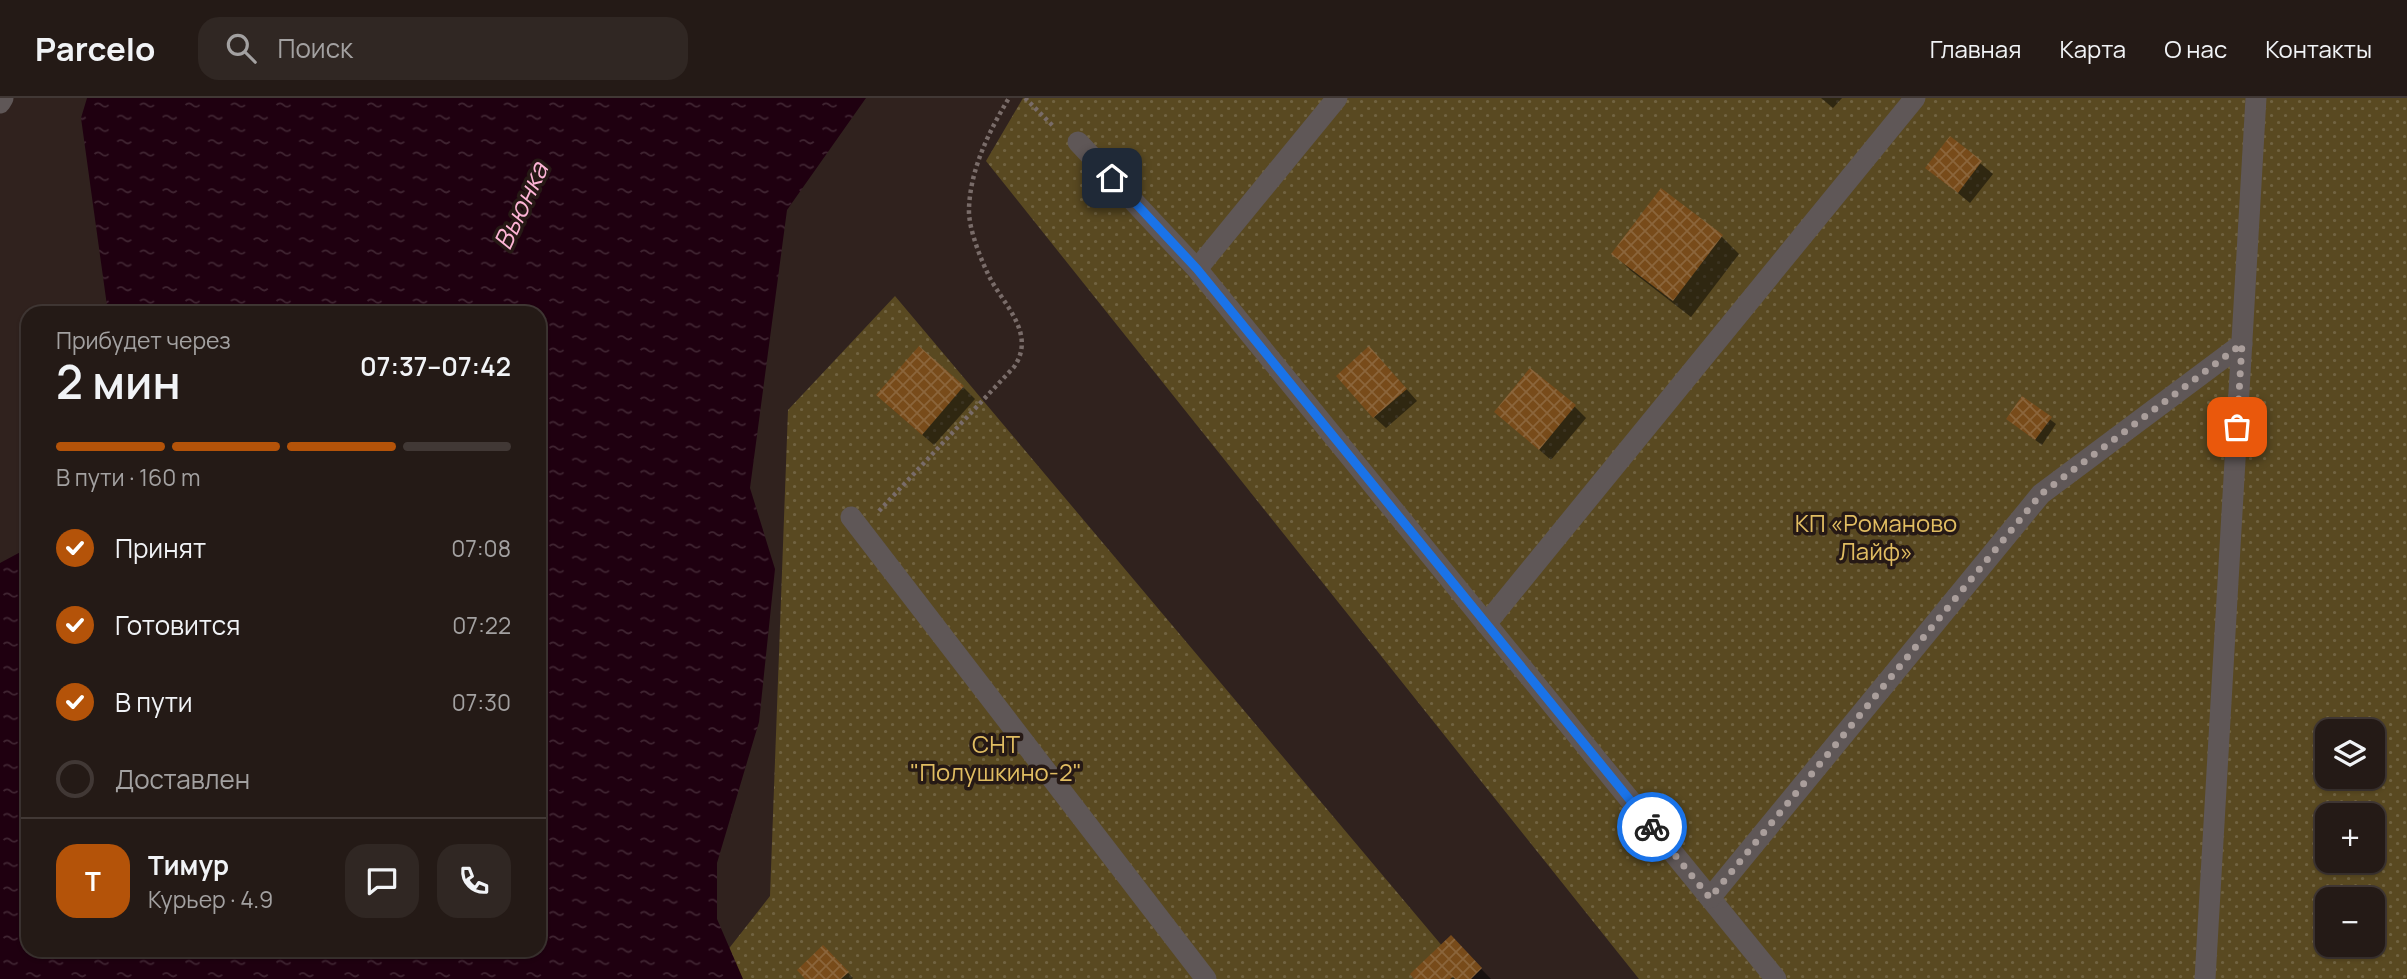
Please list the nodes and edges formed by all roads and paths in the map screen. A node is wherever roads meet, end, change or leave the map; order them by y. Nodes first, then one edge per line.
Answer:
1 (4, 98) edge
2 (1009, 98) edge
3 (1025, 98) edge
4 (1337, 98) edge
5 (1915, 98) edge
6 (2256, 98) edge
7 (0, 103) edge
8 (1078, 142) joint
9 (1197, 269) junction
10 (2242, 344) junction
11 (851, 517) dead end
12 (866, 536) junction
13 (1486, 624) junction
14 (1710, 898) junction
15 (1206, 979) edge
16 (1776, 979) edge
17 (2205, 979) edge

1 - 7 lane
2 - 12 path
3 - 8 path
4 - 9 lane
5 - 13 lane
6 - 10 lane
8 - 9 lane
9 - 13 lane
10 - 14 lane
10 - 17 lane
11 - 12 lane
12 - 15 lane
13 - 14 lane
14 - 16 lane

